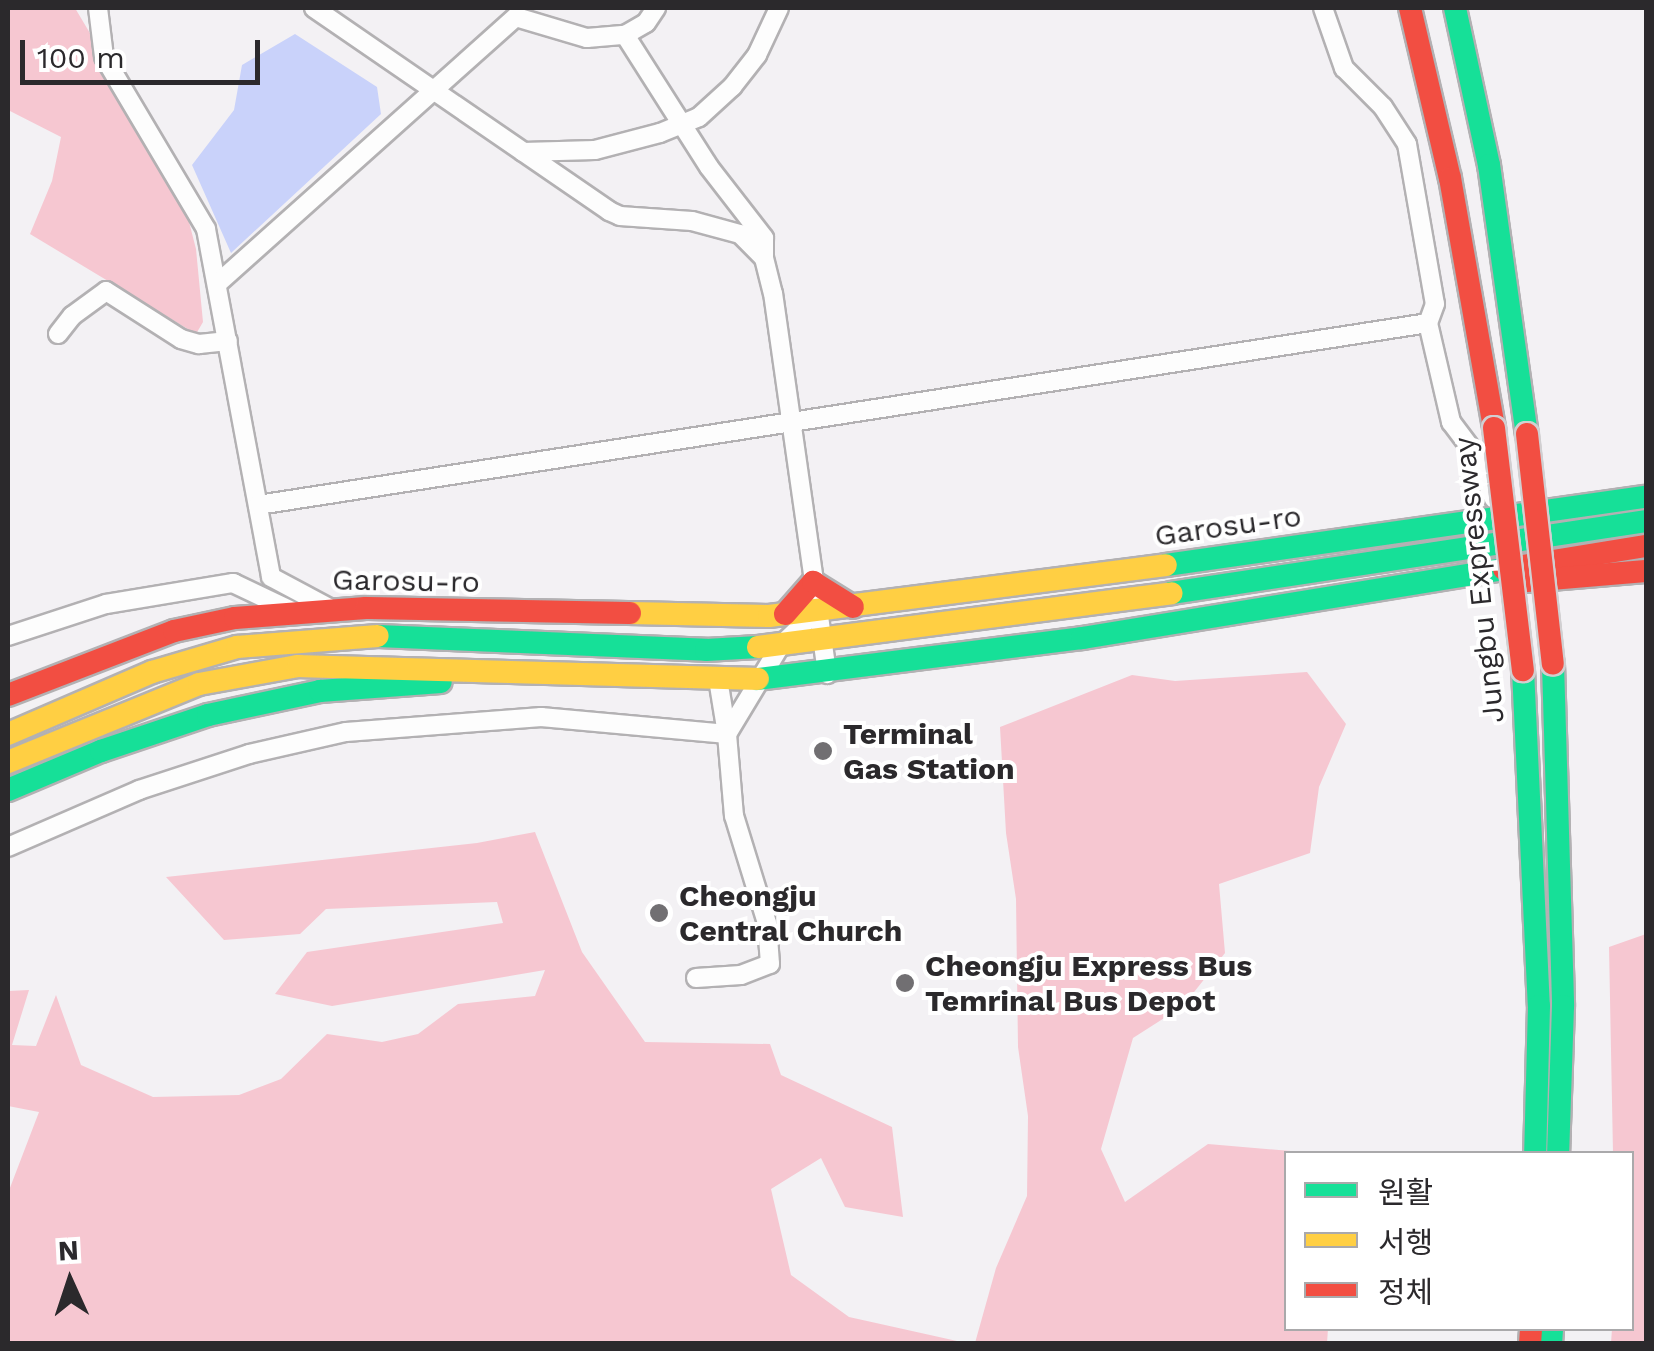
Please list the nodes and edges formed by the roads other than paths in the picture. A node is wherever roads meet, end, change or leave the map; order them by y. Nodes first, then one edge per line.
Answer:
1 (98, 8) edge
2 (314, 8) edge
3 (502, 8) edge
4 (656, 8) edge
5 (779, 8) edge
6 (1323, 8) edge
7 (1410, 8) edge
8 (1455, 8) edge
9 (625, 35) junction
10 (490, 39) junction
11 (431, 89) junction
12 (684, 124) junction
13 (522, 152) junction
14 (764, 258) junction
15 (217, 284) junction
16 (1428, 323) junction
17 (58, 334) dead end
18 (228, 341) junction
19 (790, 419) junction
20 (1646, 497) edge
21 (258, 506) junction
22 (1501, 518) junction
23 (1646, 521) edge
24 (1646, 546) edge
25 (1646, 571) edge
26 (813, 582) junction
27 (1377, 589) junction
28 (853, 607) junction
29 (332, 610) junction
30 (817, 611) junction
31 (292, 612) junction
32 (786, 614) junction
33 (8, 636) edge
34 (822, 642) junction
35 (780, 646) junction
36 (595, 674) junction
37 (827, 674) junction
38 (718, 679) junction
39 (758, 680) junction
40 (8, 696) edge
41 (8, 734) edge
42 (727, 734) junction
43 (8, 762) edge
44 (8, 790) edge
45 (8, 848) edge
46 (696, 978) dead end
47 (1535, 1151) edge
48 (1558, 1151) edge

1 - 15 street
2 - 11 street
3 - 10 street
4 - 9 street
5 - 12 street
6 - 16 street
7 - 47 main road, Jungbu Expressway, bridge
8 - 48 main road, Jungbu Expressway, bridge
9 - 10 street
9 - 12 street
10 - 11 street
11 - 13 street
11 - 15 street
12 - 13 street
12 - 14 street
13 - 14 street
14 - 19 street
15 - 18 street
16 - 19 street
16 - 22 street
17 - 18 street
18 - 21 street
19 - 21 street
19 - 26 street
20 - 22 main road, Garosu-ro
21 - 29 street
22 - 28 main road, Garosu-ro
23 - 34 main road, Garosu-ro
24 - 27 main road
25 - 27 main road
26 - 28 main road
26 - 30 street
26 - 32 main road
27 - 37 main road
28 - 30 main road, Garosu-ro
29 - 31 main road, Garosu-ro
29 - 32 main road, Garosu-ro
30 - 32 main road, Garosu-ro
30 - 34 street
30 - 35 street
31 - 33 street
31 - 40 main road, Garosu-ro
34 - 35 main road, Garosu-ro
34 - 37 street
35 - 39 street
35 - 41 main road, Garosu-ro
36 - 38 main road
36 - 43 main road
36 - 44 main road
37 - 39 main road
38 - 39 main road
38 - 42 street
39 - 42 street
42 - 45 street
42 - 46 street

